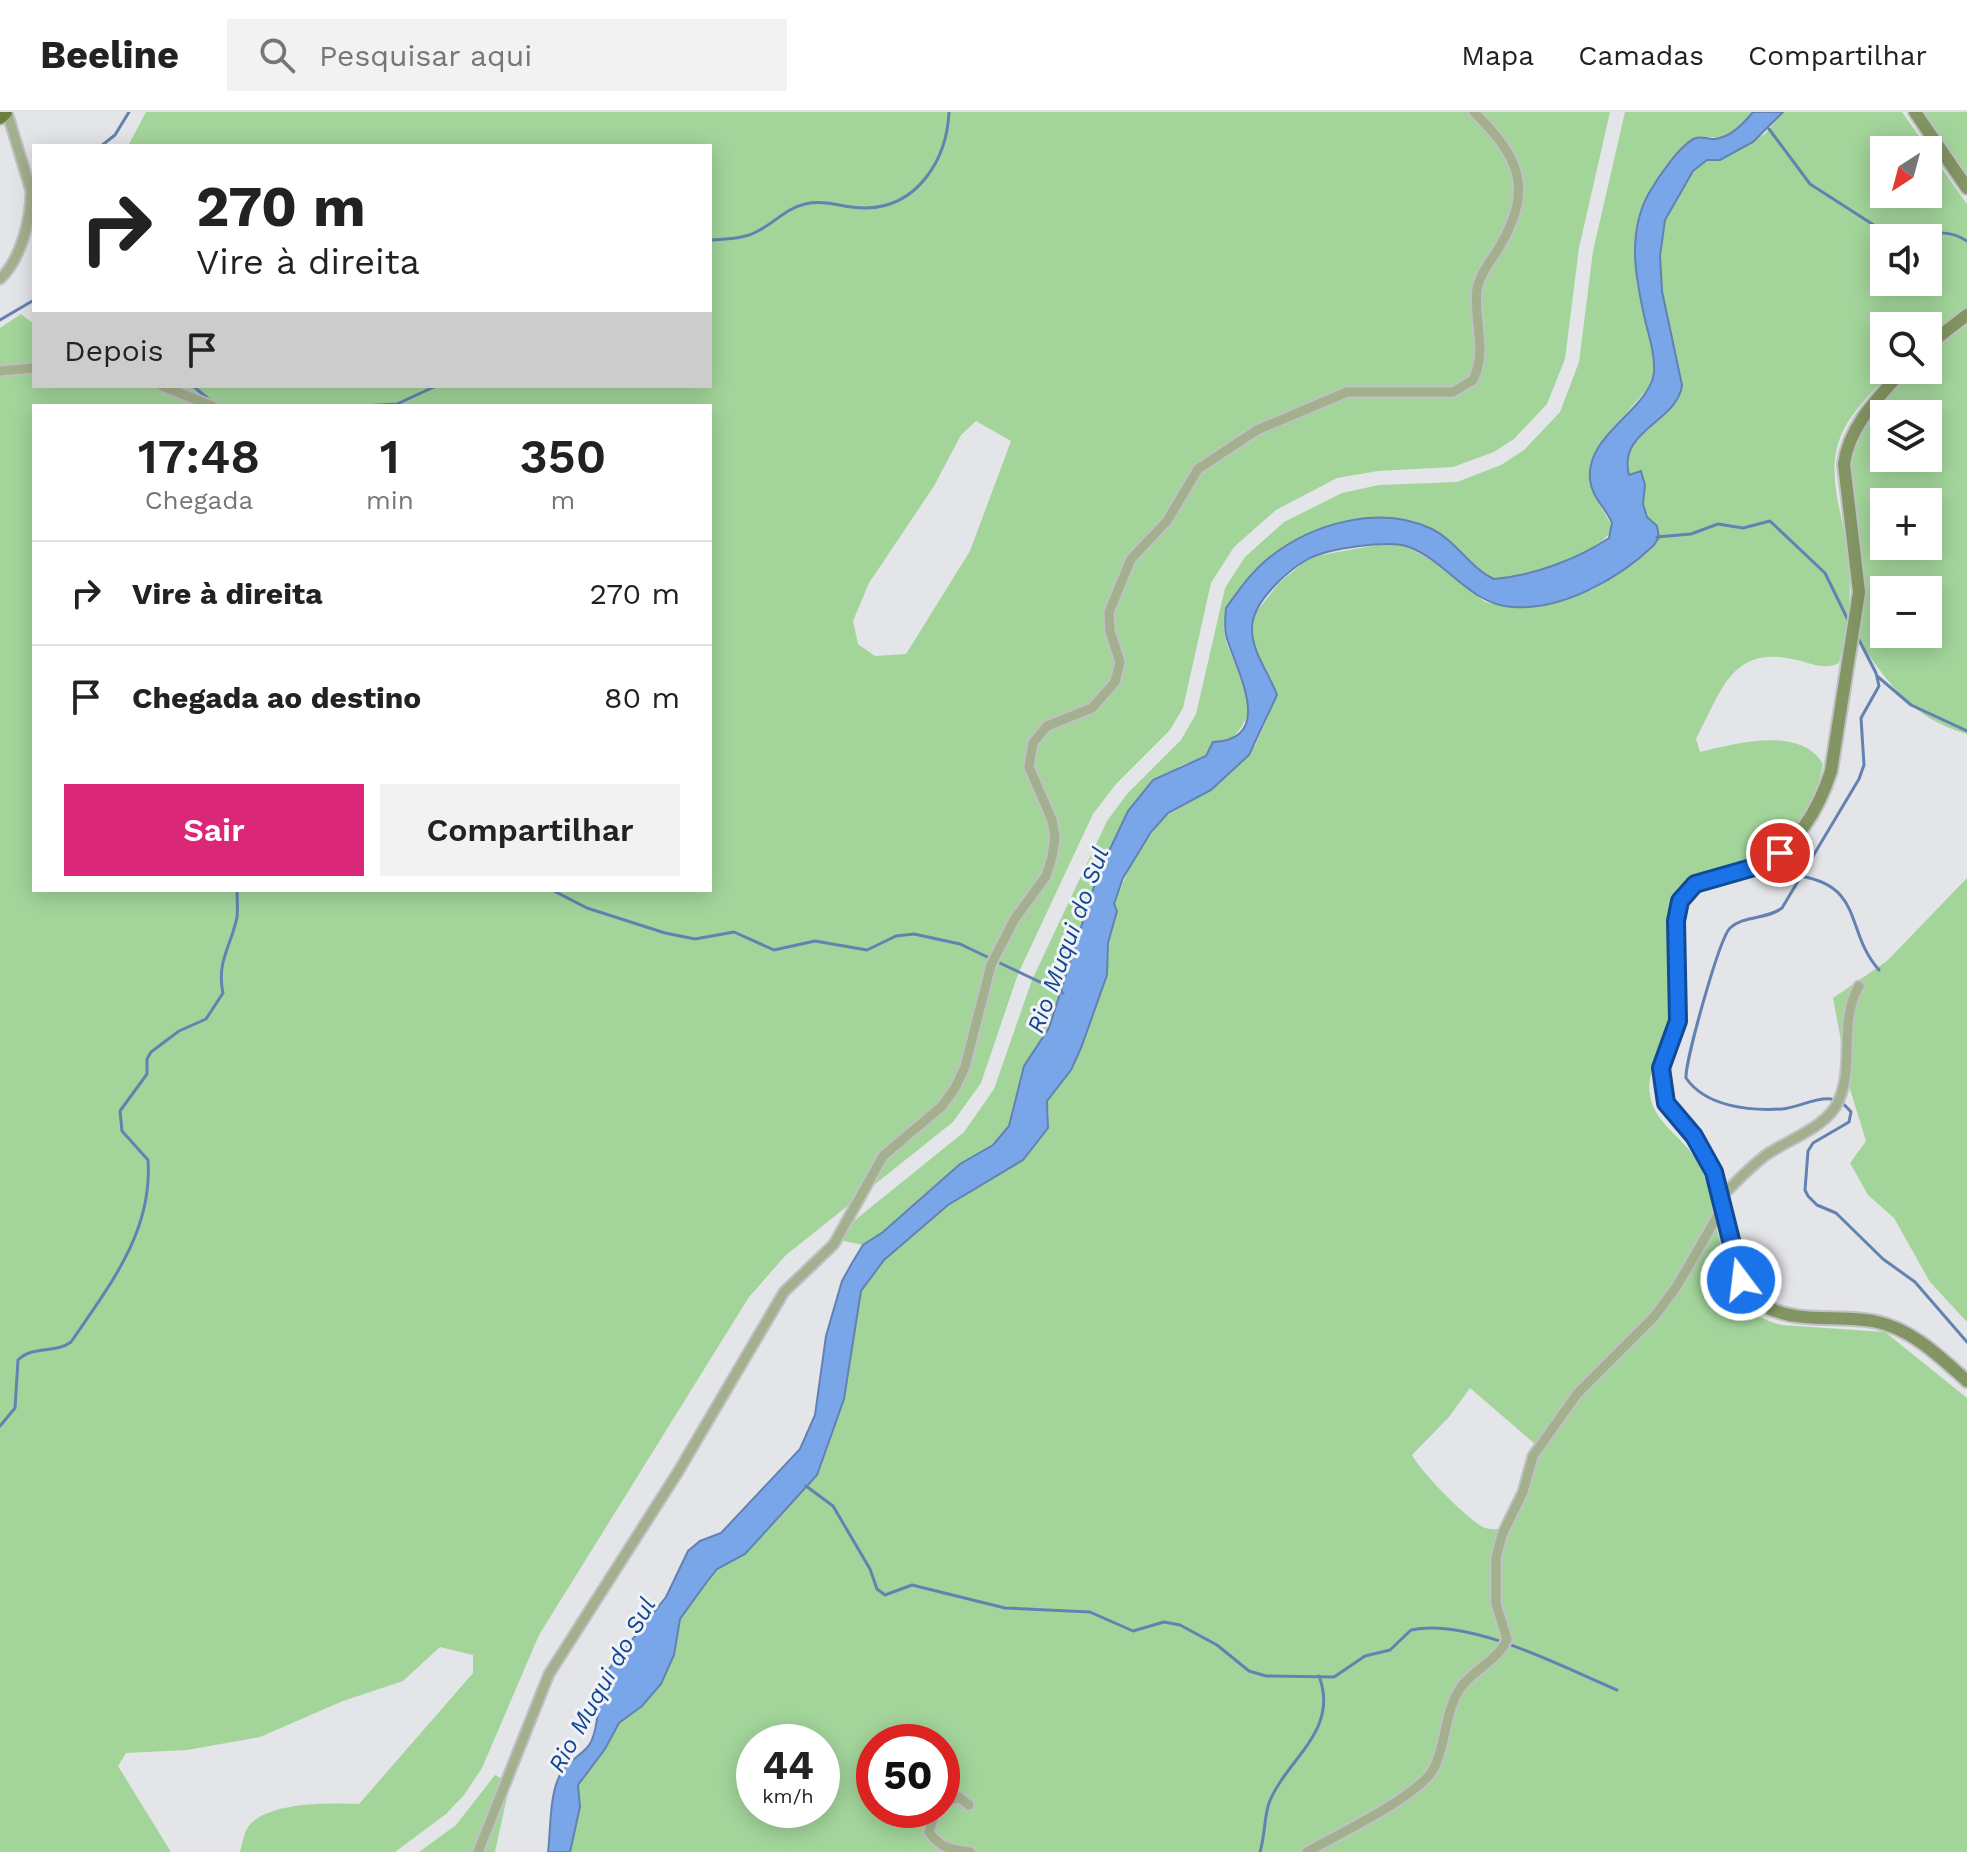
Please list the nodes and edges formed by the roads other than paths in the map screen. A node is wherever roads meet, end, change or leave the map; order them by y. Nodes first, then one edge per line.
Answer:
1 (6, 112) edge
2 (1474, 112) edge
3 (1915, 112) edge
4 (0, 117) edge
5 (1967, 188) edge
6 (0, 279) edge
7 (1967, 315) edge
8 (1942, 334) edge
9 (32, 368) edge
10 (0, 371) edge
11 (1891, 384) edge
12 (167, 388) edge
13 (207, 404) edge
14 (1859, 986) dead end
15 (1722, 1202) junction
16 (1967, 1381) edge
17 (960, 1798) edge
18 (969, 1805) dead end
19 (930, 1828) edge
20 (478, 1852) edge
21 (970, 1852) edge
22 (1307, 1852) edge

1 - 4 main road
1 - 6 street
2 - 20 street
3 - 5 main road
7 - 8 main road
9 - 10 street
11 - 15 main road
12 - 13 street
14 - 15 street
15 - 16 main road
15 - 22 street
17 - 18 street
19 - 21 street

